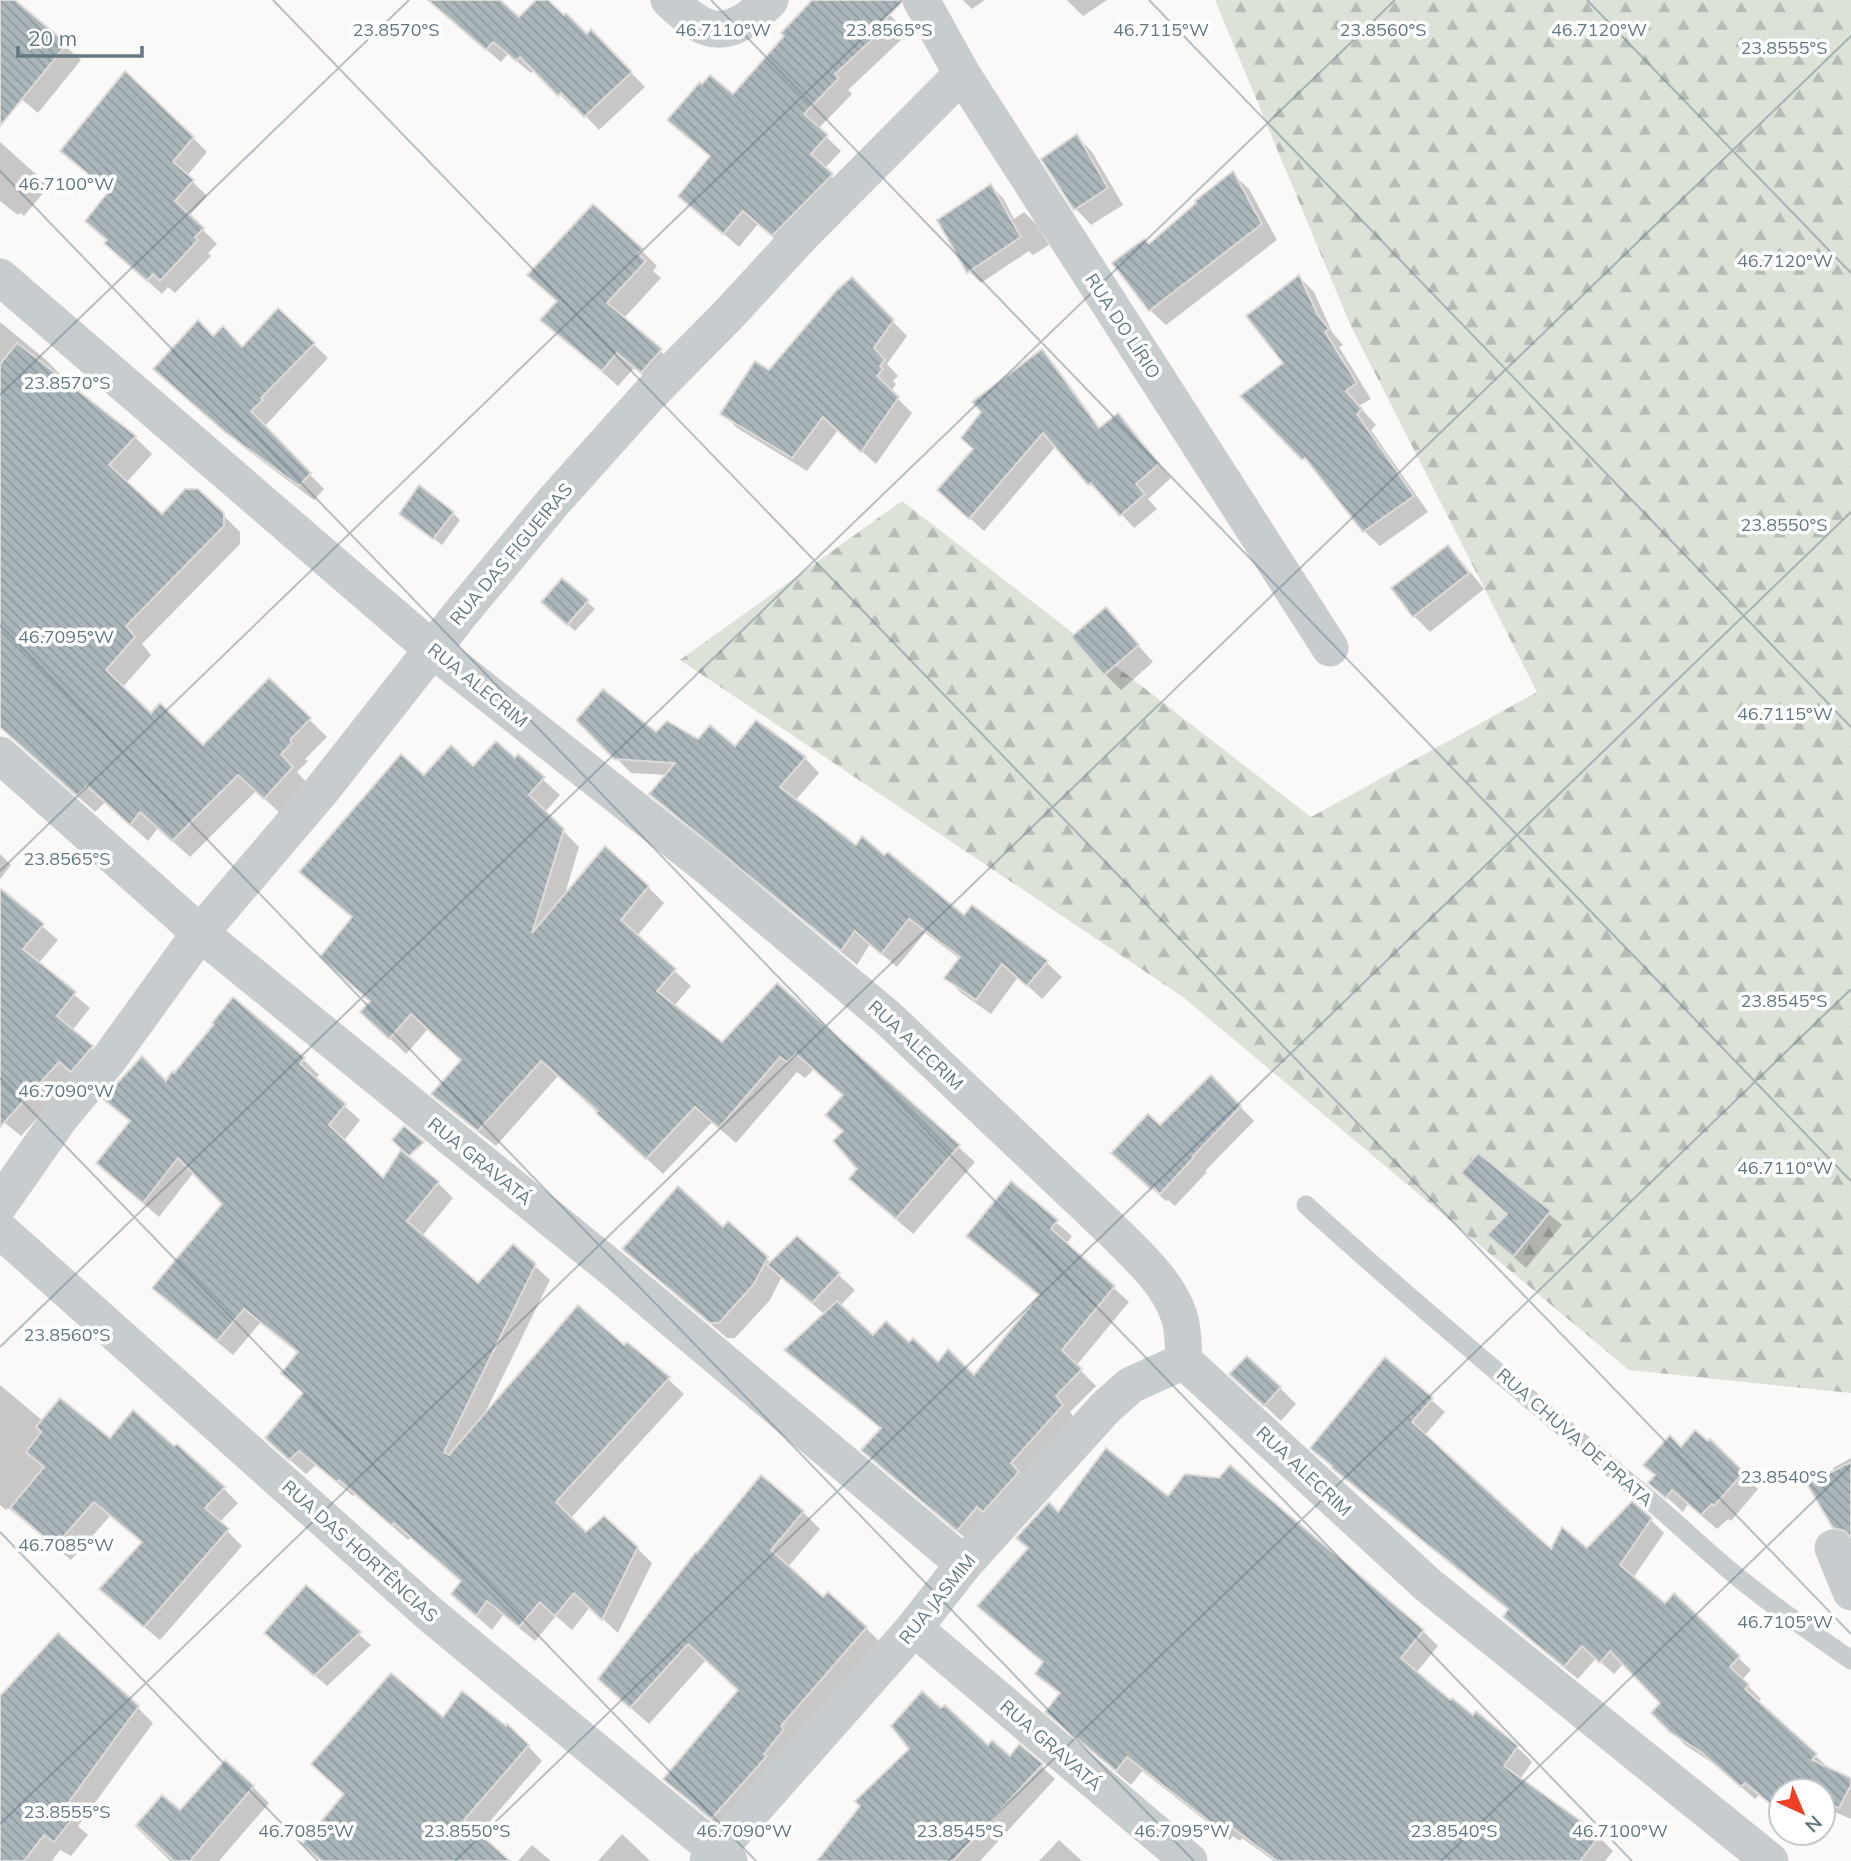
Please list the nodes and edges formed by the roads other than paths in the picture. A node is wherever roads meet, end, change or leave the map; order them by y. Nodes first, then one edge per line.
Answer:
1 (669, 0) edge
2 (770, 0) edge
3 (921, 0) edge
4 (962, 74) junction
5 (0, 276) edge
6 (1330, 648) dead end
7 (433, 650) junction
8 (0, 755) edge
9 (200, 933) junction
10 (0, 1204) edge
11 (1306, 1205) dead end
12 (0, 1230) edge
13 (1184, 1361) junction
14 (1833, 1548) dead end
15 (964, 1564) junction
16 (1851, 1592) edge
17 (914, 1628) junction
18 (1851, 1660) edge
19 (718, 1858) edge
20 (1189, 1861) edge
21 (1770, 1861) edge

1 - 2 street
3 - 4 street, RUA DO LÍRIO
4 - 6 street, RUA DO LÍRIO
4 - 7 street, RUA DAS FIGUEIRAS
5 - 7 street, RUA ALECRIM
7 - 9 street, RUA DAS FIGUEIRAS
7 - 13 street, RUA ALECRIM
8 - 9 street, RUA GRAVATÁ
9 - 10 street, RUA DAS FIGUEIRAS
9 - 15 street, RUA GRAVATÁ
11 - 18 lane, RUA CHUVA DE PRATA
12 - 19 street, RUA DAS HORTÊNCIAS
13 - 15 street, RUA JASMIM
13 - 21 street, RUA ALECRIM
14 - 16 street
15 - 17 street, RUA JASMIM
17 - 19 street, RUA JASMIM
17 - 20 street, RUA GRAVATÁ

